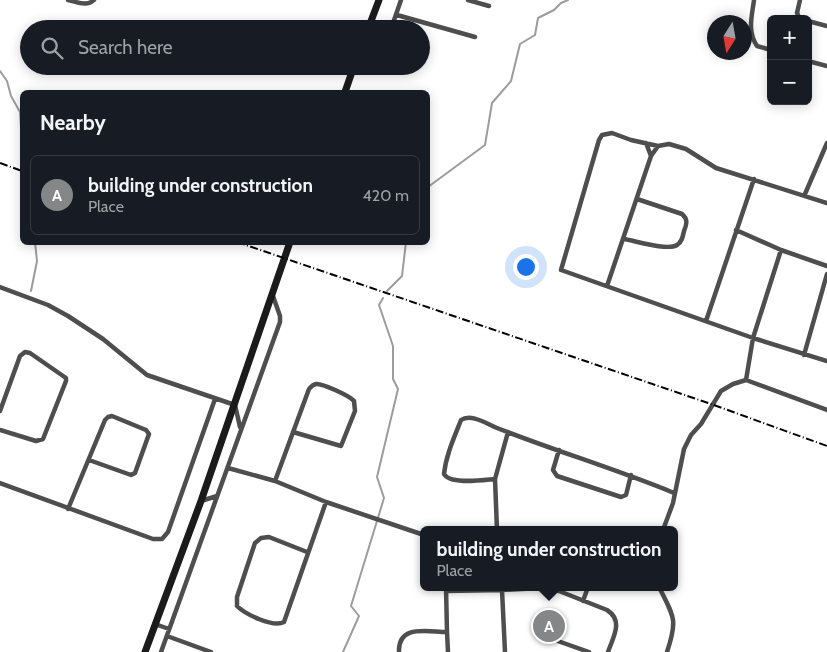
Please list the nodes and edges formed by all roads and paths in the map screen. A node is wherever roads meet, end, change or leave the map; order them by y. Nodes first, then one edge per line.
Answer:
1 (68, 0) edge
2 (94, 0) edge
3 (379, 0) edge
4 (401, 0) edge
5 (468, 0) edge
6 (754, 0) edge
7 (800, 0) edge
8 (489, 6) dead end
9 (799, 15) edge
10 (397, 16) junction
11 (371, 20) edge
12 (395, 20) edge
13 (411, 20) edge
14 (812, 22) edge
15 (430, 25) edge
16 (827, 26) edge
17 (475, 38) dead end
18 (767, 49) edge
19 (812, 62) edge
20 (827, 66) edge
21 (351, 75) edge
22 (346, 90) edge
23 (646, 143) junction
24 (827, 143) edge
25 (658, 146) junction
26 (651, 156) junction
27 (754, 179) junction
28 (805, 194) junction
29 (637, 199) junction
30 (827, 203) edge
31 (736, 230) junction
32 (624, 238) junction
33 (289, 245) edge
34 (782, 250) junction
35 (827, 266) edge
36 (827, 274) edge
37 (607, 286) junction
38 (0, 287) edge
39 (272, 295) junction
40 (706, 321) junction
41 (754, 338) junction
42 (804, 354) junction
43 (827, 361) edge
44 (746, 380) junction
45 (214, 399) junction
46 (234, 405) junction
47 (827, 410) edge
48 (0, 411) edge
49 (241, 428) junction
50 (0, 430) edge
51 (293, 432) junction
52 (508, 432) junction
53 (558, 450) junction
54 (89, 460) junction
55 (228, 468) junction
56 (630, 475) junction
57 (495, 479) junction
58 (275, 481) junction
59 (0, 484) edge
60 (674, 493) junction
61 (217, 496) junction
62 (200, 501) junction
63 (326, 502) junction
64 (68, 509) junction
65 (497, 526) edge
66 (664, 526) edge
67 (420, 534) edge
68 (307, 552) junction
69 (446, 591) edge
70 (502, 591) edge
71 (559, 591) edge
72 (587, 591) edge
73 (661, 591) edge
74 (583, 601) junction
75 (156, 624) junction
76 (169, 629) junction
77 (447, 632) junction
78 (167, 636) junction
79 (555, 640) dead end
80 (145, 652) edge
81 (160, 652) edge
82 (211, 652) edge
83 (399, 652) edge
84 (448, 652) edge
85 (505, 652) edge
86 (589, 652) edge
87 (608, 652) edge
88 (667, 652) edge

1 - 2 street
3 - 11 street
4 - 10 street
5 - 8 street
6 - 18 street
7 - 9 street
10 - 12 street
10 - 13 street
14 - 16 street
15 - 17 street
19 - 20 street
21 - 22 street
23 - 25 street
23 - 26 street
23 - 37 street
24 - 28 street
25 - 26 street
25 - 27 street
26 - 29 street
27 - 28 street
27 - 31 street
28 - 30 street
29 - 32 street
29 - 32 street
31 - 34 street
31 - 40 street
32 - 37 street
33 - 39 street
34 - 35 street
34 - 41 street
36 - 42 street
37 - 40 street
38 - 45 street
39 - 46 street
39 - 49 street
40 - 41 street
41 - 42 street
41 - 44 street
42 - 43 street
44 - 47 street
44 - 60 street
45 - 46 street
45 - 64 street
46 - 49 street
46 - 62 street
48 - 50 street
49 - 55 street
51 - 51 street
51 - 58 street
52 - 53 street
52 - 57 street
52 - 57 street
53 - 56 street
53 - 56 street
54 - 54 street
54 - 64 street
55 - 58 street
55 - 61 street
56 - 60 street
57 - 65 street
58 - 63 street
59 - 64 street
60 - 66 street
61 - 62 street
61 - 76 street
62 - 75 street
63 - 67 street
63 - 68 street
68 - 68 street
69 - 77 street
70 - 85 street
71 - 74 street
72 - 74 street
73 - 88 street
74 - 87 street
75 - 76 street
75 - 80 street
76 - 78 street
77 - 83 street
77 - 84 street
78 - 81 street
78 - 82 street
79 - 86 street

